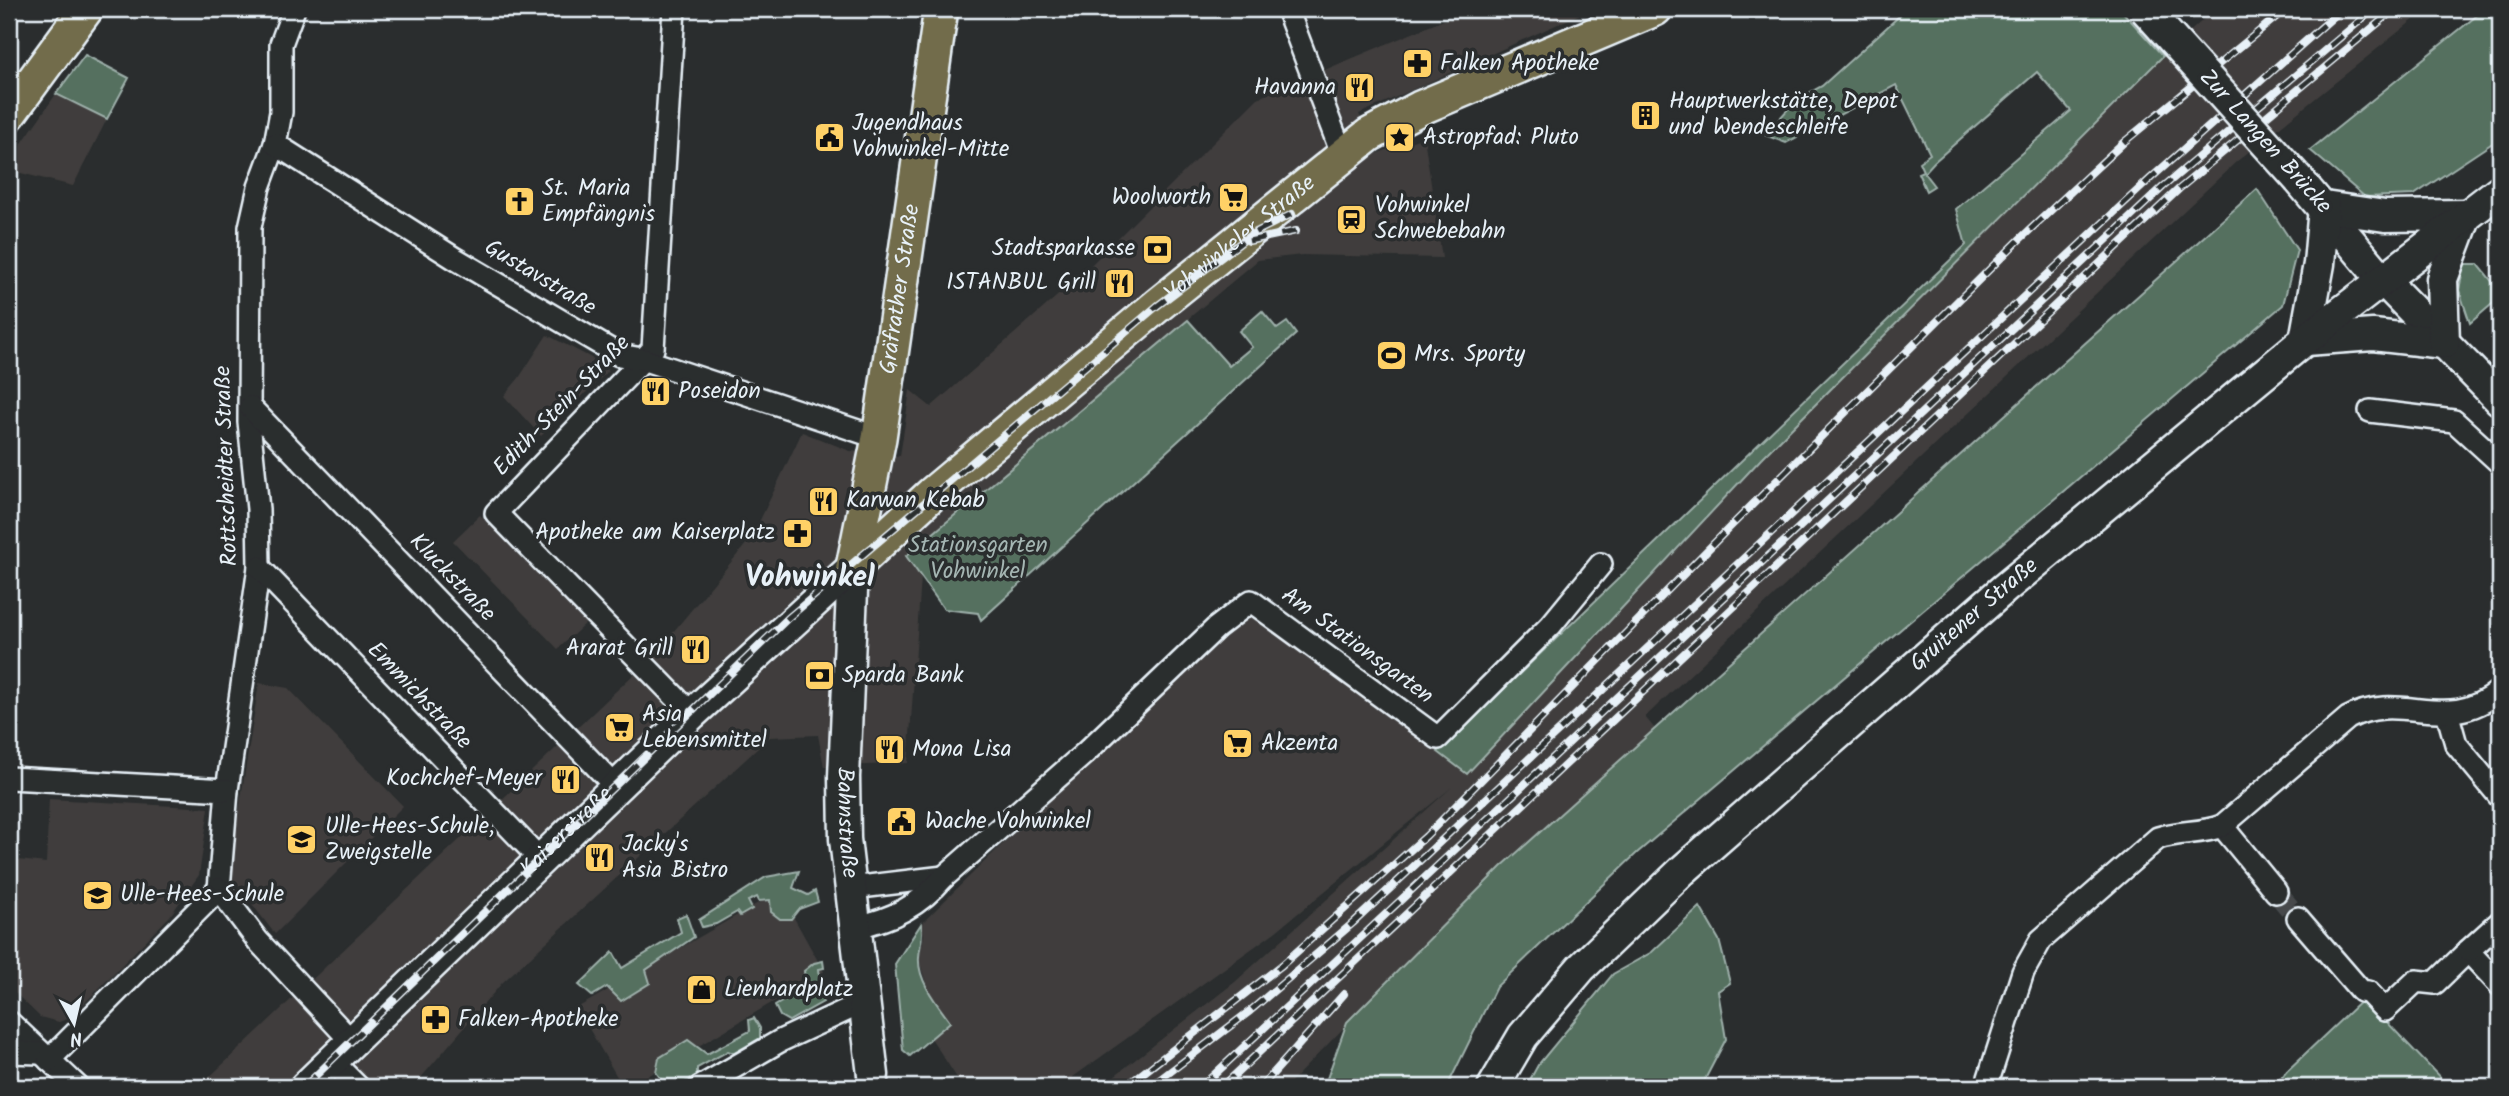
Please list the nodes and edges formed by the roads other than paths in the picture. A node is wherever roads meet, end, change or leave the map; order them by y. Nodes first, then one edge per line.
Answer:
1 (86, 9) edge
2 (294, 9) edge
3 (674, 9) edge
4 (941, 9) edge
5 (1287, 9) edge
6 (2145, 9) edge
7 (1649, 10) edge
8 (9, 114) edge
9 (275, 144) junction
10 (1342, 155) junction
11 (2500, 190) edge
12 (2324, 207) junction
13 (2466, 215) junction
14 (2382, 279) junction
15 (2305, 340) junction
16 (2444, 343) junction
17 (642, 359) junction
18 (2500, 400) edge
19 (250, 407) junction
20 (2370, 411) dead end
21 (879, 439) junction
22 (2500, 463) edge
23 (1601, 564) dead end
24 (853, 566) junction
25 (259, 567) junction
26 (2496, 703) edge
27 (2447, 712) junction
28 (692, 714) junction
29 (9, 778) edge
30 (617, 787) junction
31 (227, 790) junction
32 (2500, 797) edge
33 (2222, 826) junction
34 (541, 860) junction
35 (944, 877) junction
36 (852, 888) junction
37 (219, 890) junction
38 (2276, 892) tunnel mouth
39 (2298, 918) tunnel mouth
40 (2500, 922) edge
41 (856, 927) junction
42 (2468, 950) junction
43 (2494, 978) edge
44 (864, 1002) junction
45 (9, 1022) edge
46 (9, 1052) edge
47 (343, 1053) junction
48 (45, 1056) junction
49 (873, 1075) dead end
50 (78, 1087) edge
51 (305, 1087) edge
52 (358, 1087) edge
53 (700, 1087) edge
54 (1493, 1087) edge
55 (1986, 1087) edge

1 - 8 main road
2 - 9 street, Rottscheidter Straße
3 - 17 street, Edith-Stein-Straße
4 - 21 main road, Gräfrather Straße
5 - 10 street
6 - 12 main road, Zur Langen Brücke, bridge
7 - 10 main road, Vohwinkeler Straße
9 - 17 street, Gustavstraße
9 - 19 street, Rottscheidter Straße
10 - 24 main road, Vohwinkeler Straße
11 - 13 main road, Gruitener Straße
12 - 13 main road
12 - 14 main road, Zur Langen Brücke
12 - 15 main road
13 - 14 main road, Gruitener Straße
13 - 16 main road
14 - 15 main road, Gruitener Straße
14 - 16 main road, Zur Langen Brücke
15 - 16 main road
15 - 54 main road, Gruitener Straße
16 - 18 main road, Zur Langen Brücke
17 - 21 street, Gustavstraße
17 - 28 street, Edith-Stein-Straße
19 - 25 street, Rottscheidter Straße
19 - 30 street, Kluckstraße
20 - 22 street
21 - 24 main road, Gräfrather Straße
23 - 35 street, Am Stationsgarten
24 - 28 main road, Kaiserstraße
24 - 36 main road, Bahnstraße
25 - 31 street, Rottscheidter Straße
25 - 34 street, Emmichstraße
26 - 27 street
27 - 32 street
27 - 33 street
28 - 30 main road, Kaiserstraße
29 - 31 street
30 - 34 main road, Kaiserstraße
31 - 37 street, Rottscheidter Straße
33 - 38 street
33 - 55 street
34 - 47 main road, Kaiserstraße
35 - 36 street
35 - 41 street, Am Stationsgarten
36 - 41 main road, Bahnstraße
37 - 47 street
37 - 48 street
39 - 42 street
40 - 42 street
41 - 44 main road, Bahnstraße
42 - 43 street
44 - 49 main road, Bahnstraße
44 - 53 street
45 - 48 street
46 - 48 street
47 - 51 main road, Kaiserstraße
47 - 52 street
48 - 50 street

